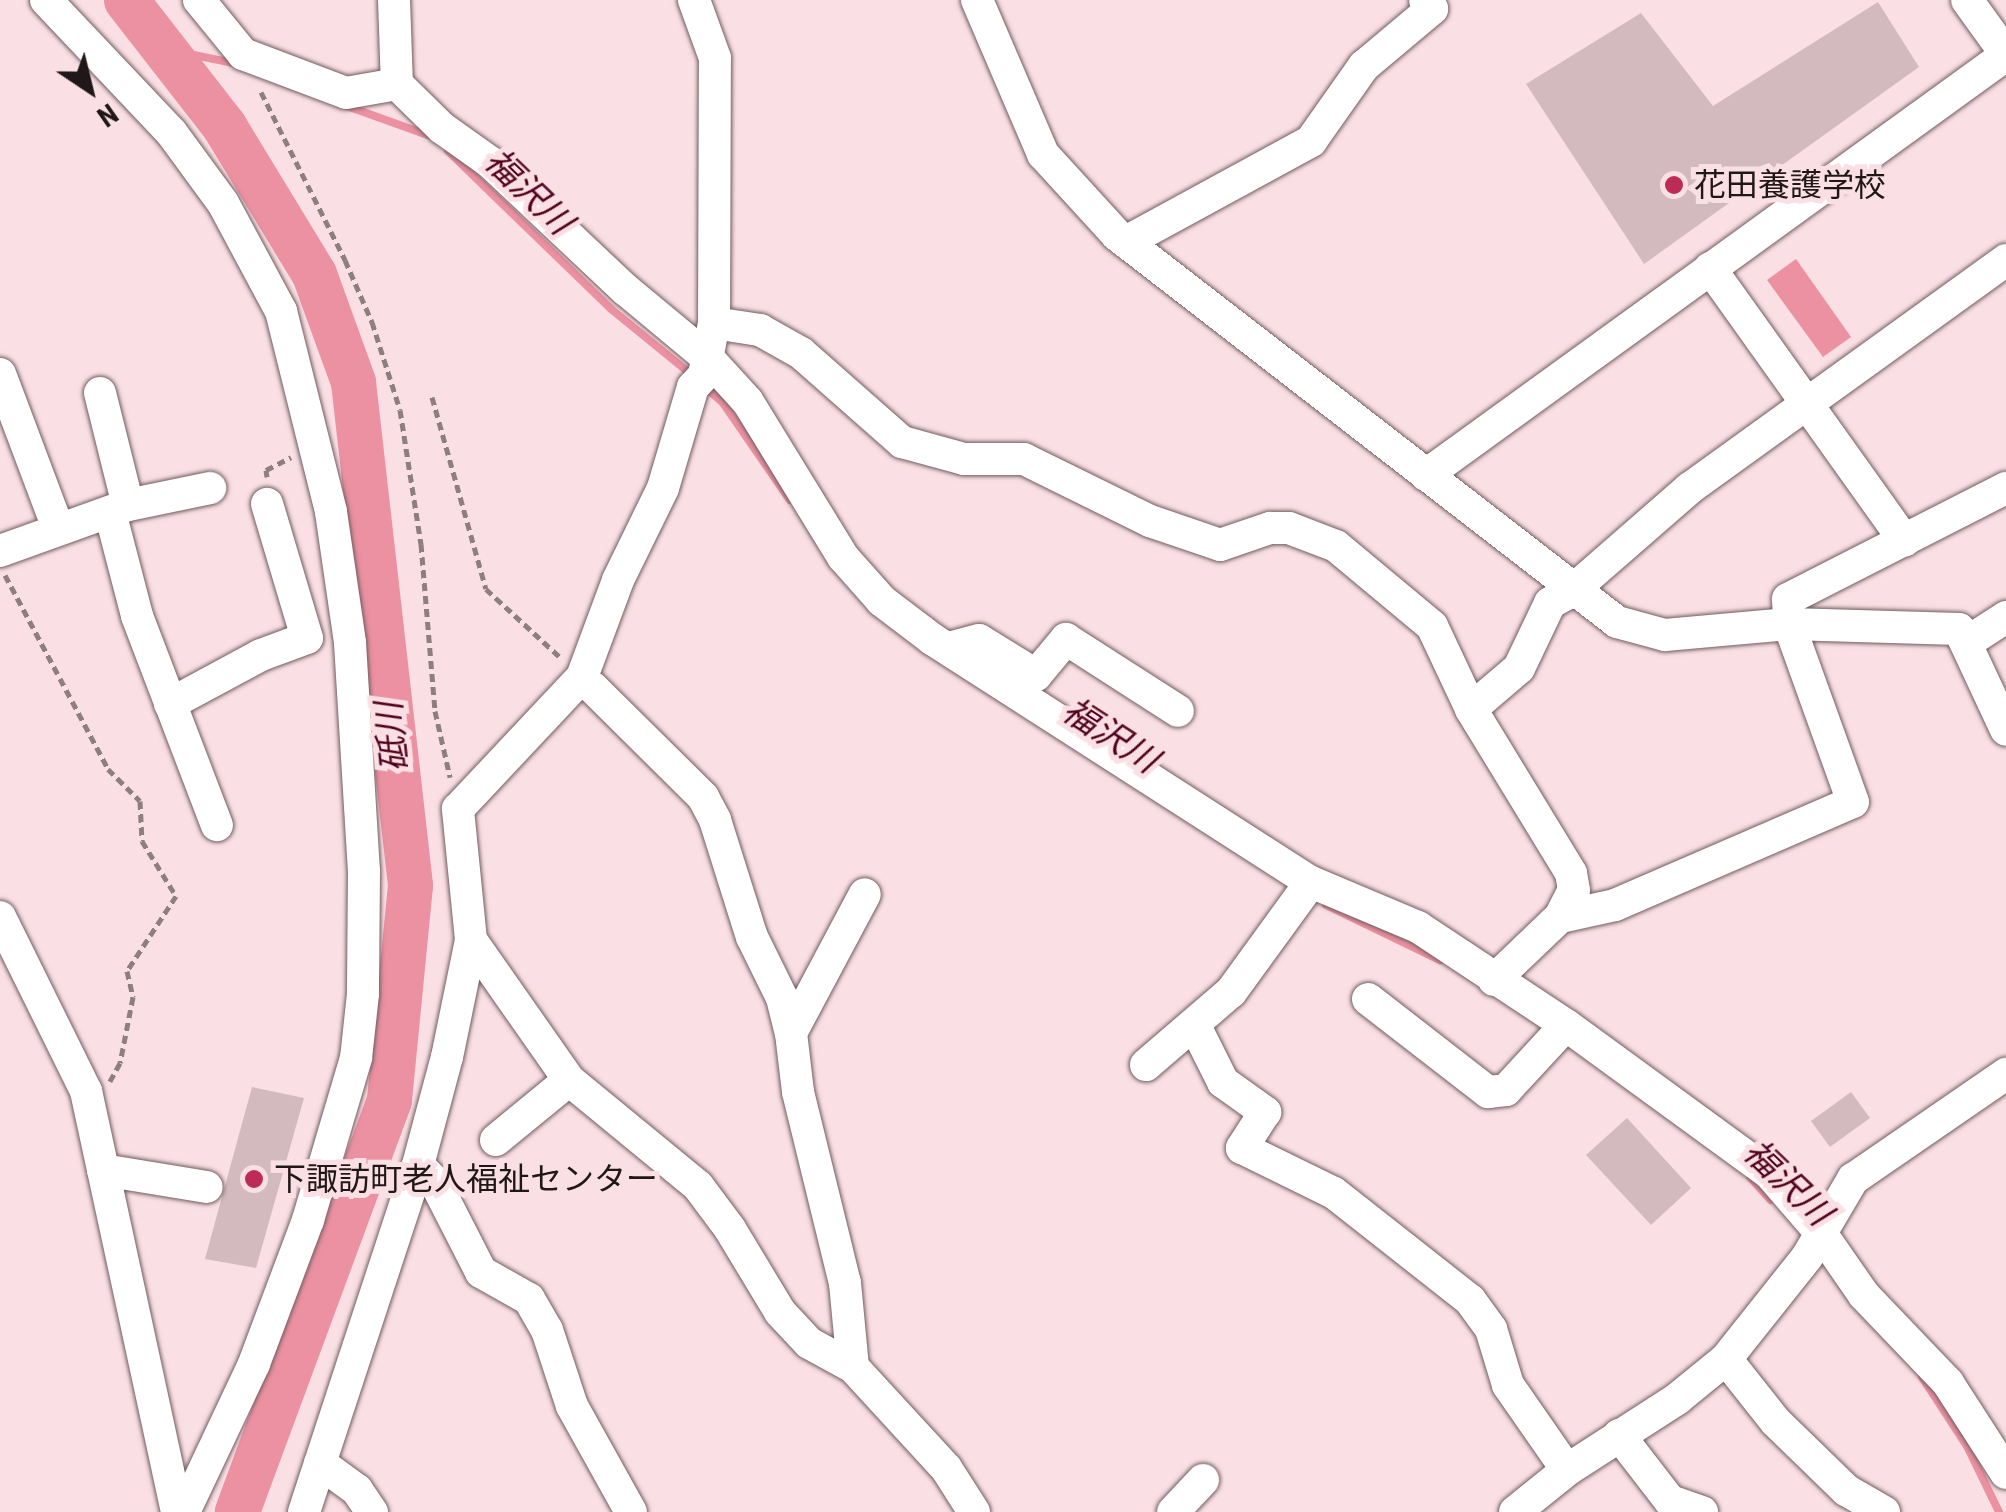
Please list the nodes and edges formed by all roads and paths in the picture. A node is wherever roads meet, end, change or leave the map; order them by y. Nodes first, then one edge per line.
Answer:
1 (46, 0) edge
2 (199, 0) edge
3 (394, 0) edge
4 (694, 0) edge
5 (977, 0) edge
6 (1424, 0) edge
7 (1967, 0) edge
8 (243, 54) junction
9 (2006, 55) edge
10 (397, 84) junction
11 (346, 93) junction
12 (442, 128) junction
13 (1126, 242) junction
14 (2006, 260) edge
15 (1710, 268) junction
16 (714, 323) junction
17 (702, 373) junction
18 (0, 374) edge
19 (100, 394) dead end
20 (432, 396) dead end
21 (1804, 405) junction
22 (6, 412) edge
23 (316, 444) junction
24 (1426, 475) junction
25 (210, 488) dead end
26 (2006, 488) edge
27 (267, 504) joint
28 (120, 508) junction
29 (58, 528) junction
30 (1905, 541) junction
31 (0, 551) edge
32 (0, 566) edge
33 (1573, 590) junction
34 (2006, 618) edge
35 (1789, 624) junction
36 (1966, 643) junction
37 (948, 648) junction
38 (587, 683) junction
39 (170, 704) junction
40 (1471, 709) junction
41 (1178, 711) dead end
42 (2006, 730) edge
43 (458, 809) junction
44 (217, 825) dead end
45 (1311, 882) junction
46 (865, 894) dead end
47 (1560, 917) junction
48 (3, 932) edge
49 (471, 940) junction
50 (1494, 980) junction
51 (1368, 999) dead end
52 (1194, 1024) junction
53 (1566, 1024) junction
54 (791, 1033) junction
55 (1146, 1065) dead end
56 (2006, 1074) edge
57 (569, 1080) junction
58 (91, 1114) junction
59 (496, 1140) dead end
60 (418, 1165) junction
61 (103, 1170) junction
62 (208, 1187) dead end
63 (1820, 1233) junction
64 (1726, 1359) junction
65 (852, 1367) junction
66 (1619, 1436) junction
67 (320, 1464) junction
68 (1566, 1470) junction
69 (2006, 1473) edge
70 (1203, 1480) dead end
71 (180, 1512) edge
72 (304, 1512) edge
73 (372, 1512) edge
74 (631, 1512) edge
75 (974, 1512) edge
76 (1173, 1512) edge
77 (1515, 1512) edge
78 (1702, 1512) edge
79 (1884, 1512) edge

1 - 23 street
2 - 8 street
3 - 10 street
4 - 16 street
5 - 13 street
6 - 13 street
7 - 9 street
8 - 11 street
8 - 43 path
9 - 15 street
10 - 11 street
10 - 12 street
11 - 12 street
12 - 17 street
13 - 24 street
14 - 21 street
15 - 21 street
15 - 24 street
16 - 17 street
16 - 40 street
17 - 37 street
17 - 38 street
18 - 22 street
19 - 28 street
20 - 38 path
21 - 30 street
21 - 33 street
22 - 29 street
23 - 27 path
23 - 71 street
24 - 33 street
25 - 28 street
26 - 30 street
27 - 39 street
28 - 29 street
28 - 39 street
29 - 31 street
30 - 35 street
32 - 58 path
33 - 35 street
33 - 40 street
34 - 36 street
35 - 36 street
35 - 47 street
36 - 42 street
37 - 41 street
37 - 45 street
38 - 43 street
38 - 54 street
39 - 44 street
40 - 47 street
43 - 49 street
45 - 50 street
45 - 52 street
46 - 54 street
47 - 50 street
48 - 58 street
49 - 57 street
49 - 60 street
50 - 53 street
51 - 53 street
52 - 55 street
52 - 68 street
53 - 63 street
54 - 65 street
56 - 63 street
57 - 59 street
57 - 65 street
58 - 61 street
60 - 67 street
60 - 74 street
61 - 62 street
61 - 71 street
63 - 64 street
63 - 69 street
64 - 66 street
64 - 79 street
65 - 75 street
66 - 68 street
66 - 78 street
67 - 72 street
67 - 73 street
68 - 77 street
70 - 76 street

